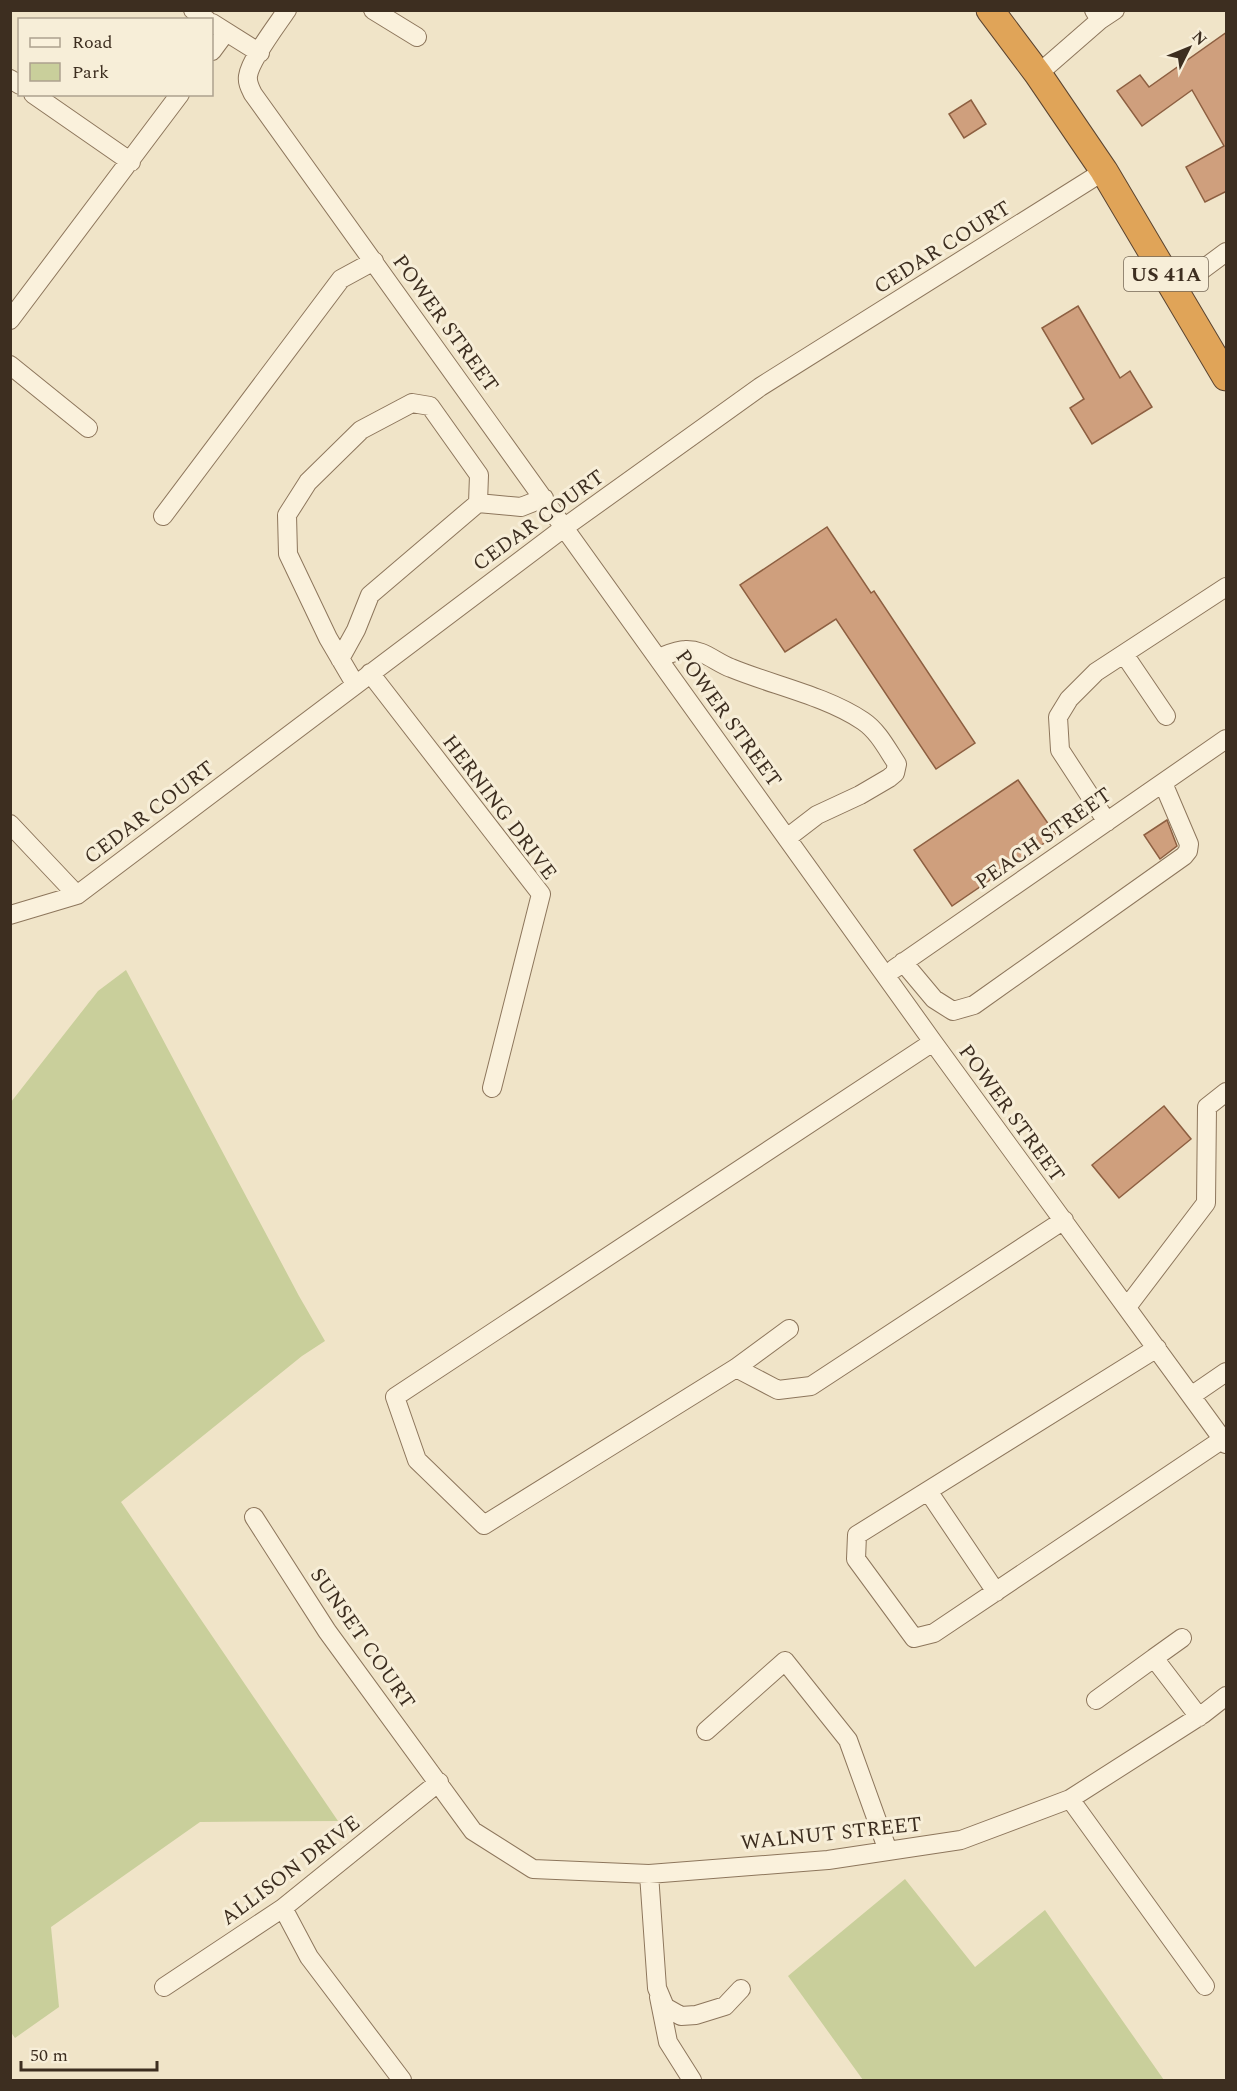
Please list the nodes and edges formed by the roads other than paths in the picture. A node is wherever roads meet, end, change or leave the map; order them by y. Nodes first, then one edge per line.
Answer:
1 (287, 10) edge
2 (373, 10) edge
3 (1000, 14) edge
4 (1103, 14) edge
5 (219, 27) edge
6 (417, 37) dead end
7 (213, 48) edge
8 (260, 53) junction
9 (1038, 74) junction
10 (36, 96) edge
11 (179, 96) edge
12 (131, 162) junction
13 (1104, 171) junction
14 (1227, 252) edge
15 (374, 261) junction
16 (1173, 286) junction
17 (10, 321) edge
18 (1223, 364) edge
19 (10, 365) edge
20 (88, 428) dead end
21 (544, 498) junction
22 (478, 503) junction
23 (163, 516) dead end
24 (565, 527) junction
25 (1227, 587) edge
26 (1124, 654) junction
27 (658, 658) junction
28 (340, 659) junction
29 (370, 673) junction
30 (355, 684) junction
31 (1166, 716) dead end
32 (1227, 739) edge
33 (1163, 783) junction
34 (1107, 822) junction
35 (10, 824) edge
36 (787, 837) junction
37 (77, 895) junction
38 (10, 915) edge
39 (903, 962) junction
40 (885, 975) junction
41 (933, 1042) junction
42 (492, 1088) dead end
43 (1227, 1092) edge
44 (1064, 1220) junction
45 (1127, 1306) junction
46 (789, 1329) dead end
47 (1157, 1348) junction
48 (736, 1368) junction
49 (1227, 1372) edge
50 (1191, 1396) junction
51 (1225, 1441) edge
52 (928, 1491) junction
53 (254, 1517) dead end
54 (996, 1592) junction
55 (1182, 1638) dead end
56 (1154, 1658) junction
57 (1227, 1696) edge
58 (1096, 1700) dead end
59 (1198, 1717) junction
60 (706, 1731) dead end
61 (439, 1782) junction
62 (1070, 1799) junction
63 (888, 1851) junction
64 (649, 1874) junction
65 (283, 1908) junction
66 (1205, 1986) dead end
67 (164, 1987) dead end
68 (657, 1989) junction
69 (741, 1989) dead end
70 (402, 2080) edge
71 (692, 2080) edge

1 - 8 street, POWER STREET
2 - 6 street
3 - 9 highway, US 41A
4 - 9 street
5 - 7 street
5 - 8 street
8 - 15 street, POWER STREET
9 - 13 highway, US 41A
10 - 12 street
11 - 12 street
12 - 17 street
13 - 16 highway, US 41A
13 - 24 street, CEDAR COURT
14 - 16 street
15 - 21 street, POWER STREET
15 - 23 street
16 - 18 highway, US 41A
19 - 20 street
21 - 22 street
21 - 24 street, POWER STREET
22 - 28 street
22 - 28 street
24 - 27 street, POWER STREET
24 - 29 street, CEDAR COURT
25 - 26 street
26 - 31 street
26 - 34 street
27 - 36 street, POWER STREET
27 - 36 street
28 - 30 street
29 - 30 street, CEDAR COURT
29 - 42 street, HERNING DRIVE
30 - 37 street, CEDAR COURT
32 - 33 street, PEACH STREET
33 - 34 street, PEACH STREET
33 - 39 street
34 - 39 street, PEACH STREET
35 - 37 street
36 - 40 street, POWER STREET
37 - 38 street, CEDAR COURT
39 - 40 street, PEACH STREET
40 - 41 street, POWER STREET
41 - 44 street, POWER STREET
41 - 48 street
43 - 45 street
44 - 45 street, POWER STREET
44 - 48 street
45 - 47 street, POWER STREET
46 - 48 street
47 - 50 street, POWER STREET
47 - 52 street
49 - 50 street
50 - 51 street, POWER STREET
51 - 54 street
52 - 54 street
52 - 54 street
53 - 61 street, SUNSET COURT
55 - 56 street
56 - 58 street
56 - 59 street
57 - 59 street, WALNUT STREET
59 - 62 street, WALNUT STREET
60 - 63 street
61 - 64 street, WALNUT STREET
61 - 65 street, ALLISON DRIVE
62 - 63 street, WALNUT STREET
62 - 66 street
63 - 64 street, WALNUT STREET
64 - 68 street
65 - 67 street, ALLISON DRIVE
65 - 70 street
68 - 69 street
68 - 71 street

